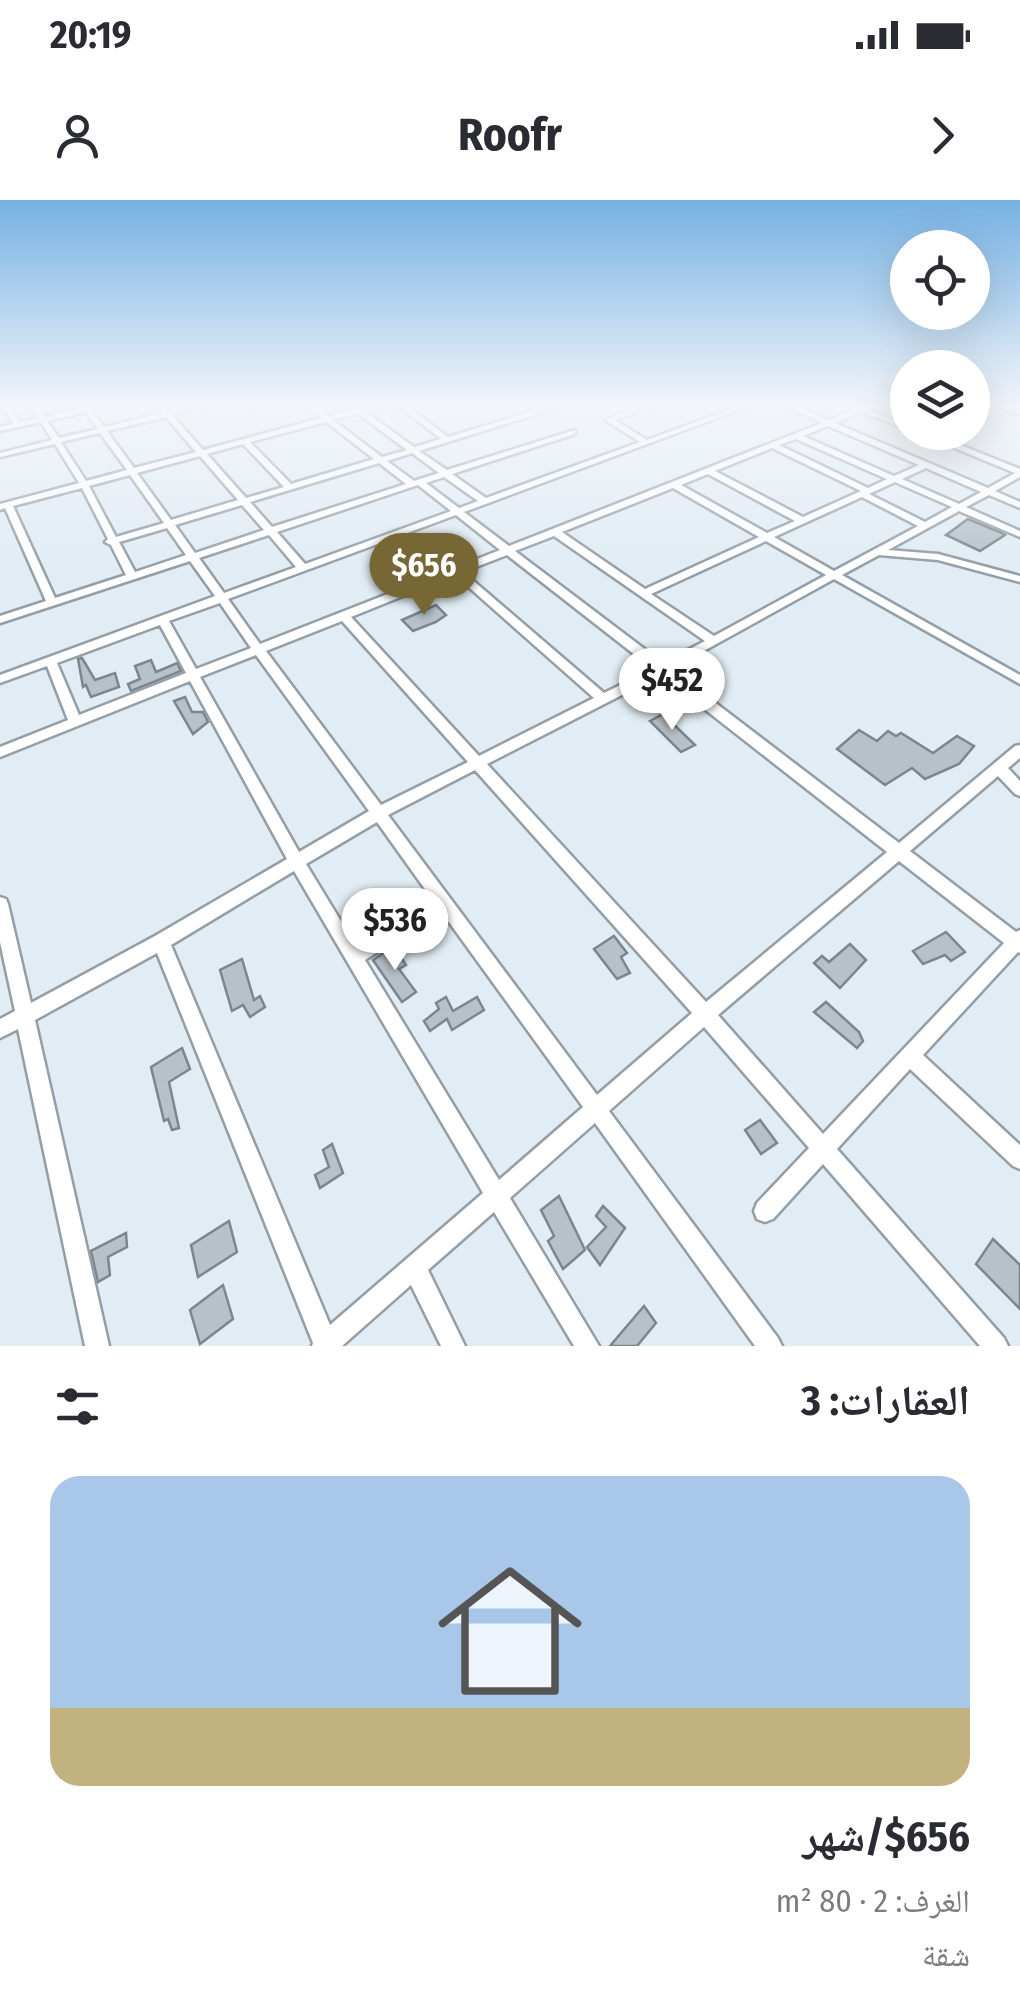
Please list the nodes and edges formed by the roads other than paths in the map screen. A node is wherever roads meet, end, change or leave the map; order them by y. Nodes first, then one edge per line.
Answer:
1 (68, 460) edge
2 (124, 460) edge
3 (174, 460) edge
4 (207, 460) edge
5 (263, 460) edge
6 (374, 460) edge
7 (381, 460) edge
8 (427, 460) edge
9 (483, 460) edge
10 (599, 460) edge
11 (733, 460) edge
12 (801, 460) edge
13 (851, 460) edge
14 (914, 460) edge
15 (989, 460) edge
16 (925, 465) junction
17 (708, 470) junction
18 (132, 472) junction
19 (444, 473) junction
20 (1020, 473) edge
21 (894, 480) junction
22 (416, 483) junction
23 (84, 484) junction
24 (674, 484) junction
25 (288, 487) junction
26 (988, 492) junction
27 (865, 493) junction
28 (243, 502) junction
29 (485, 502) junction
30 (1020, 505) edge
31 (4, 506) edge
32 (960, 507) junction
33 (459, 512) junction
34 (803, 521) junction
35 (168, 525) junction
36 (926, 526) junction
37 (270, 531) junction
38 (555, 532) junction
39 (1020, 534) edge
40 (766, 538) junction
41 (110, 542) junction
42 (507, 551) junction
43 (877, 552) junction
44 (192, 557) junction
45 (302, 568) junction
46 (456, 571) junction
47 (132, 576) junction
48 (833, 576) junction
49 (1020, 578) edge
50 (644, 594) junction
51 (222, 597) junction
52 (52, 603) junction
53 (344, 616) junction
54 (162, 619) junction
55 (0, 620) edge
56 (713, 642) junction
57 (258, 648) junction
58 (50, 660) junction
59 (662, 669) junction
60 (193, 674) junction
61 (0, 679) edge
62 (1020, 680) edge
63 (604, 699) junction
64 (75, 722) junction
65 (1020, 750) edge
66 (0, 752) edge
67 (475, 763) junction
68 (998, 768) junction
69 (1020, 790) edge
70 (379, 814) junction
71 (901, 854) junction
72 (296, 861) junction
73 (443, 900) junction
74 (0, 904) edge
75 (161, 942) junction
76 (1019, 942) edge
77 (354, 958) junction
78 (706, 1014) junction
79 (27, 1015) junction
80 (0, 1029) edge
81 (912, 1058) junction
82 (596, 1110) junction
83 (822, 1150) junction
84 (1020, 1159) edge
85 (496, 1197) junction
86 (765, 1211) dead end
87 (415, 1268) junction
88 (325, 1345) edge
89 (96, 1346) edge
90 (452, 1346) edge
91 (587, 1346) edge
92 (770, 1346) edge
93 (996, 1346) edge

1 - 23 street
2 - 18 street
3 - 18 street
4 - 28 street
5 - 25 street
6 - 25 street
7 - 22 street
8 - 19 street
9 - 19 street
10 - 29 street
11 - 17 street
12 - 27 street
13 - 21 street
14 - 16 street
15 - 20 street
16 - 21 street
16 - 26 street
17 - 24 street
17 - 34 street
18 - 23 street
18 - 35 street
19 - 22 street
19 - 29 street
20 - 26 street
21 - 27 street
21 - 32 street
22 - 33 street
22 - 37 street
23 - 31 street
23 - 41 street
24 - 38 street
24 - 40 street
25 - 28 street
26 - 30 street
26 - 32 street
27 - 34 street
27 - 36 street
28 - 35 street
28 - 37 street
29 - 33 street
31 - 52 street
32 - 36 street
32 - 39 street
33 - 42 street
33 - 45 street
34 - 40 street
35 - 41 street
35 - 44 street
36 - 43 street
37 - 44 street
37 - 45 street
38 - 42 street
38 - 50 street
40 - 48 street
40 - 50 street
41 - 47 street
42 - 46 street
42 - 59 street
43 - 48 street
43 - 49 street
44 - 47 street
44 - 51 street
45 - 51 street
46 - 53 street
46 - 63 street
47 - 52 street
48 - 56 street
48 - 62 street
50 - 56 street
51 - 54 street
51 - 57 street
52 - 55 street
53 - 57 street
53 - 67 street
54 - 58 street
54 - 60 street
56 - 59 street
57 - 60 street
57 - 70 street
58 - 61 street
58 - 64 street
59 - 63 street
59 - 71 street
60 - 64 street
60 - 72 street
63 - 67 street
64 - 66 street
65 - 68 street
67 - 70 street
67 - 78 street
68 - 69 street
68 - 71 street
70 - 72 street
70 - 73 street
71 - 76 street
71 - 78 street
72 - 75 street
72 - 77 street
73 - 77 street
73 - 82 street
74 - 79 street
75 - 79 street
75 - 88 street
76 - 81 street
77 - 85 street
78 - 82 street
78 - 83 street
79 - 80 street
79 - 89 street
81 - 83 street
81 - 84 street
82 - 85 street
82 - 92 street
83 - 86 street
83 - 93 street
85 - 87 street
85 - 91 street
87 - 88 street
87 - 90 street

